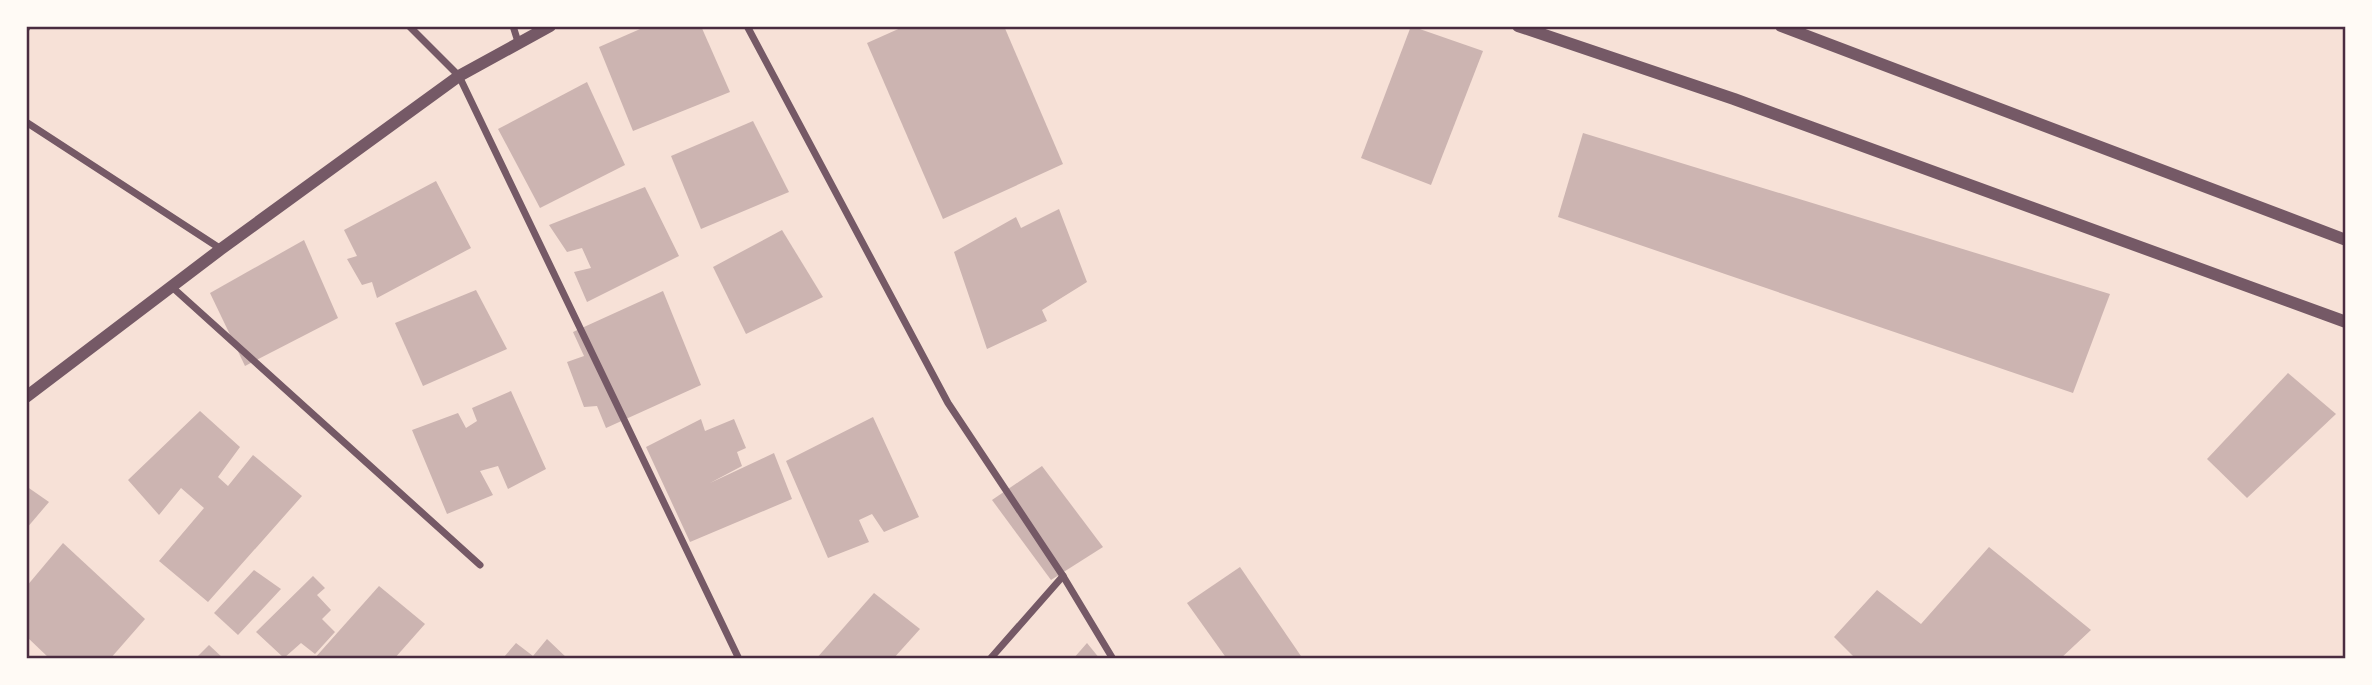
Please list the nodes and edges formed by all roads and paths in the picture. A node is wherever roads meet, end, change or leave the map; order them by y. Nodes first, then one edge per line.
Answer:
1 (29, 26) edge
2 (409, 26) edge
3 (513, 26) edge
4 (550, 26) edge
5 (747, 26) edge
6 (1518, 26) edge
7 (1781, 26) edge
8 (26, 31) edge
9 (519, 45) junction
10 (459, 76) junction
11 (26, 122) edge
12 (2346, 240) edge
13 (221, 249) junction
14 (172, 287) junction
15 (2346, 322) edge
16 (26, 397) edge
17 (480, 565) dead end
18 (1063, 576) junction
19 (739, 659) edge
20 (990, 659) edge
21 (1113, 659) edge

1 - 8 lane
2 - 10 street
3 - 9 street
4 - 9 street
5 - 18 street
6 - 15 street
7 - 12 street
9 - 10 street
10 - 13 street
10 - 19 street
11 - 13 street
13 - 14 street
14 - 16 street
14 - 17 street
18 - 20 street
18 - 21 street

